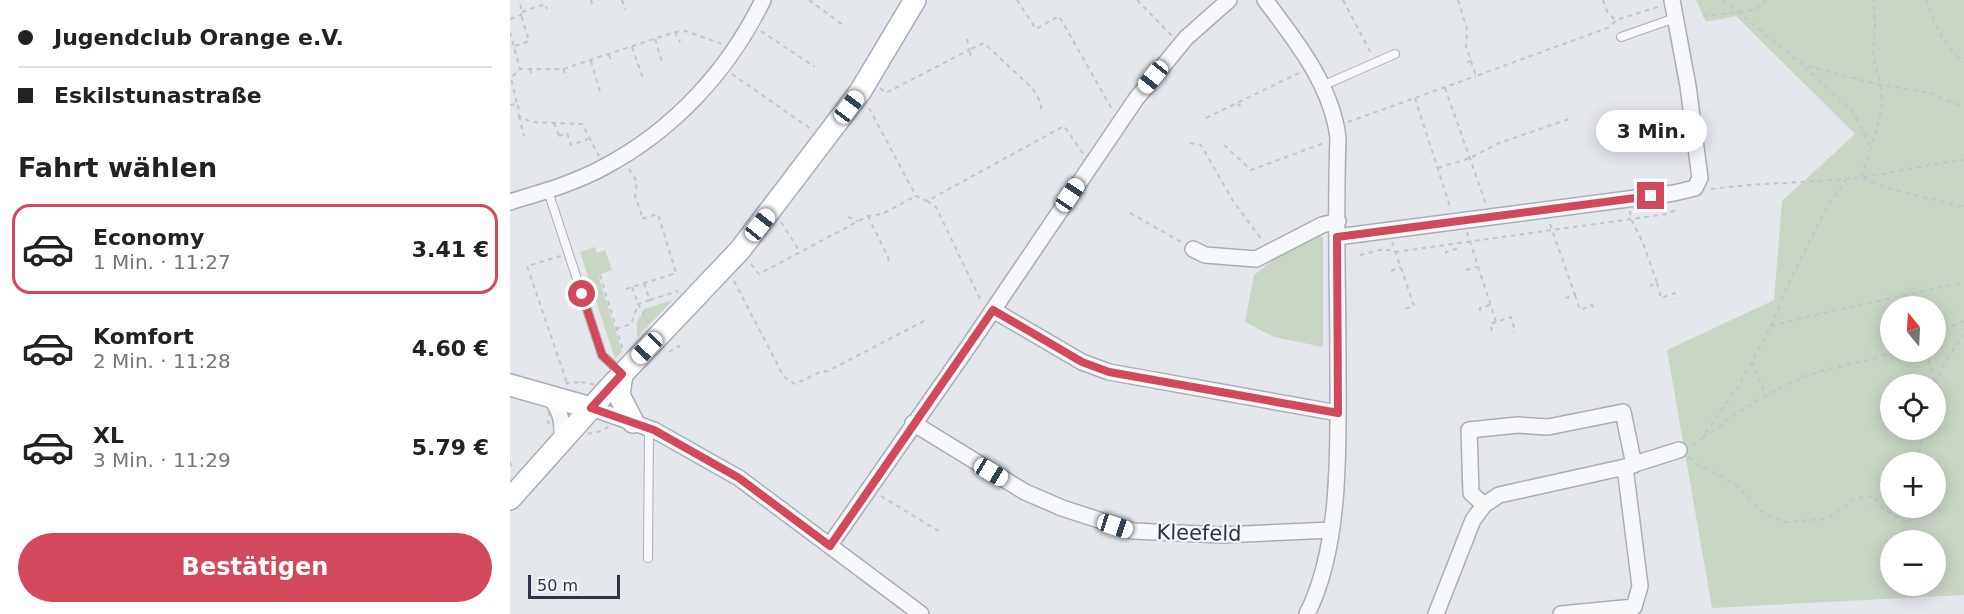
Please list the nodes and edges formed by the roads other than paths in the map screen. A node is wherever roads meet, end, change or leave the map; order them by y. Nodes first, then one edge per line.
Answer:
1 (763, 0) edge
2 (915, 0) edge
3 (1228, 0) edge
4 (1265, 0) edge
5 (1672, 1) edge
6 (1675, 18) junction
7 (1621, 37) dead end
8 (1395, 54) dead end
9 (1322, 86) junction
10 (548, 191) junction
11 (510, 202) edge
12 (1338, 221) junction
13 (1337, 237) junction
14 (1193, 249) road end
15 (993, 310) junction
16 (622, 374) junction
17 (510, 385) edge
18 (546, 394) junction
19 (591, 408) junction
20 (1338, 413) junction
21 (914, 423) junction
22 (641, 425) junction
23 (562, 442) junction
24 (1679, 450) dead end
25 (1630, 466) junction
26 (510, 500) edge
27 (1484, 506) junction
28 (1331, 530) junction
29 (830, 546) junction
30 (648, 558) dead end
31 (921, 614) edge
32 (1307, 614) edge
33 (1437, 614) edge
34 (1561, 614) edge

1 - 10 street
2 - 16 main road
3 - 15 street
4 - 9 street
5 - 6 street
6 - 7 lane
6 - 13 street
8 - 9 lane
9 - 12 street
10 - 11 street
10 - 16 lane
12 - 13 street
12 - 14 street
13 - 20 street
15 - 20 street
15 - 21 street
16 - 19 main road
16 - 22 main road
17 - 18 main road
18 - 19 main road
18 - 23 street
19 - 22 street
19 - 23 main road
20 - 28 street
21 - 28 street, Kleefeld
21 - 29 street
22 - 29 street
22 - 30 lane
23 - 26 main road
24 - 25 street
25 - 27 street
25 - 27 street
25 - 34 street
27 - 33 street
28 - 32 street
29 - 31 street

